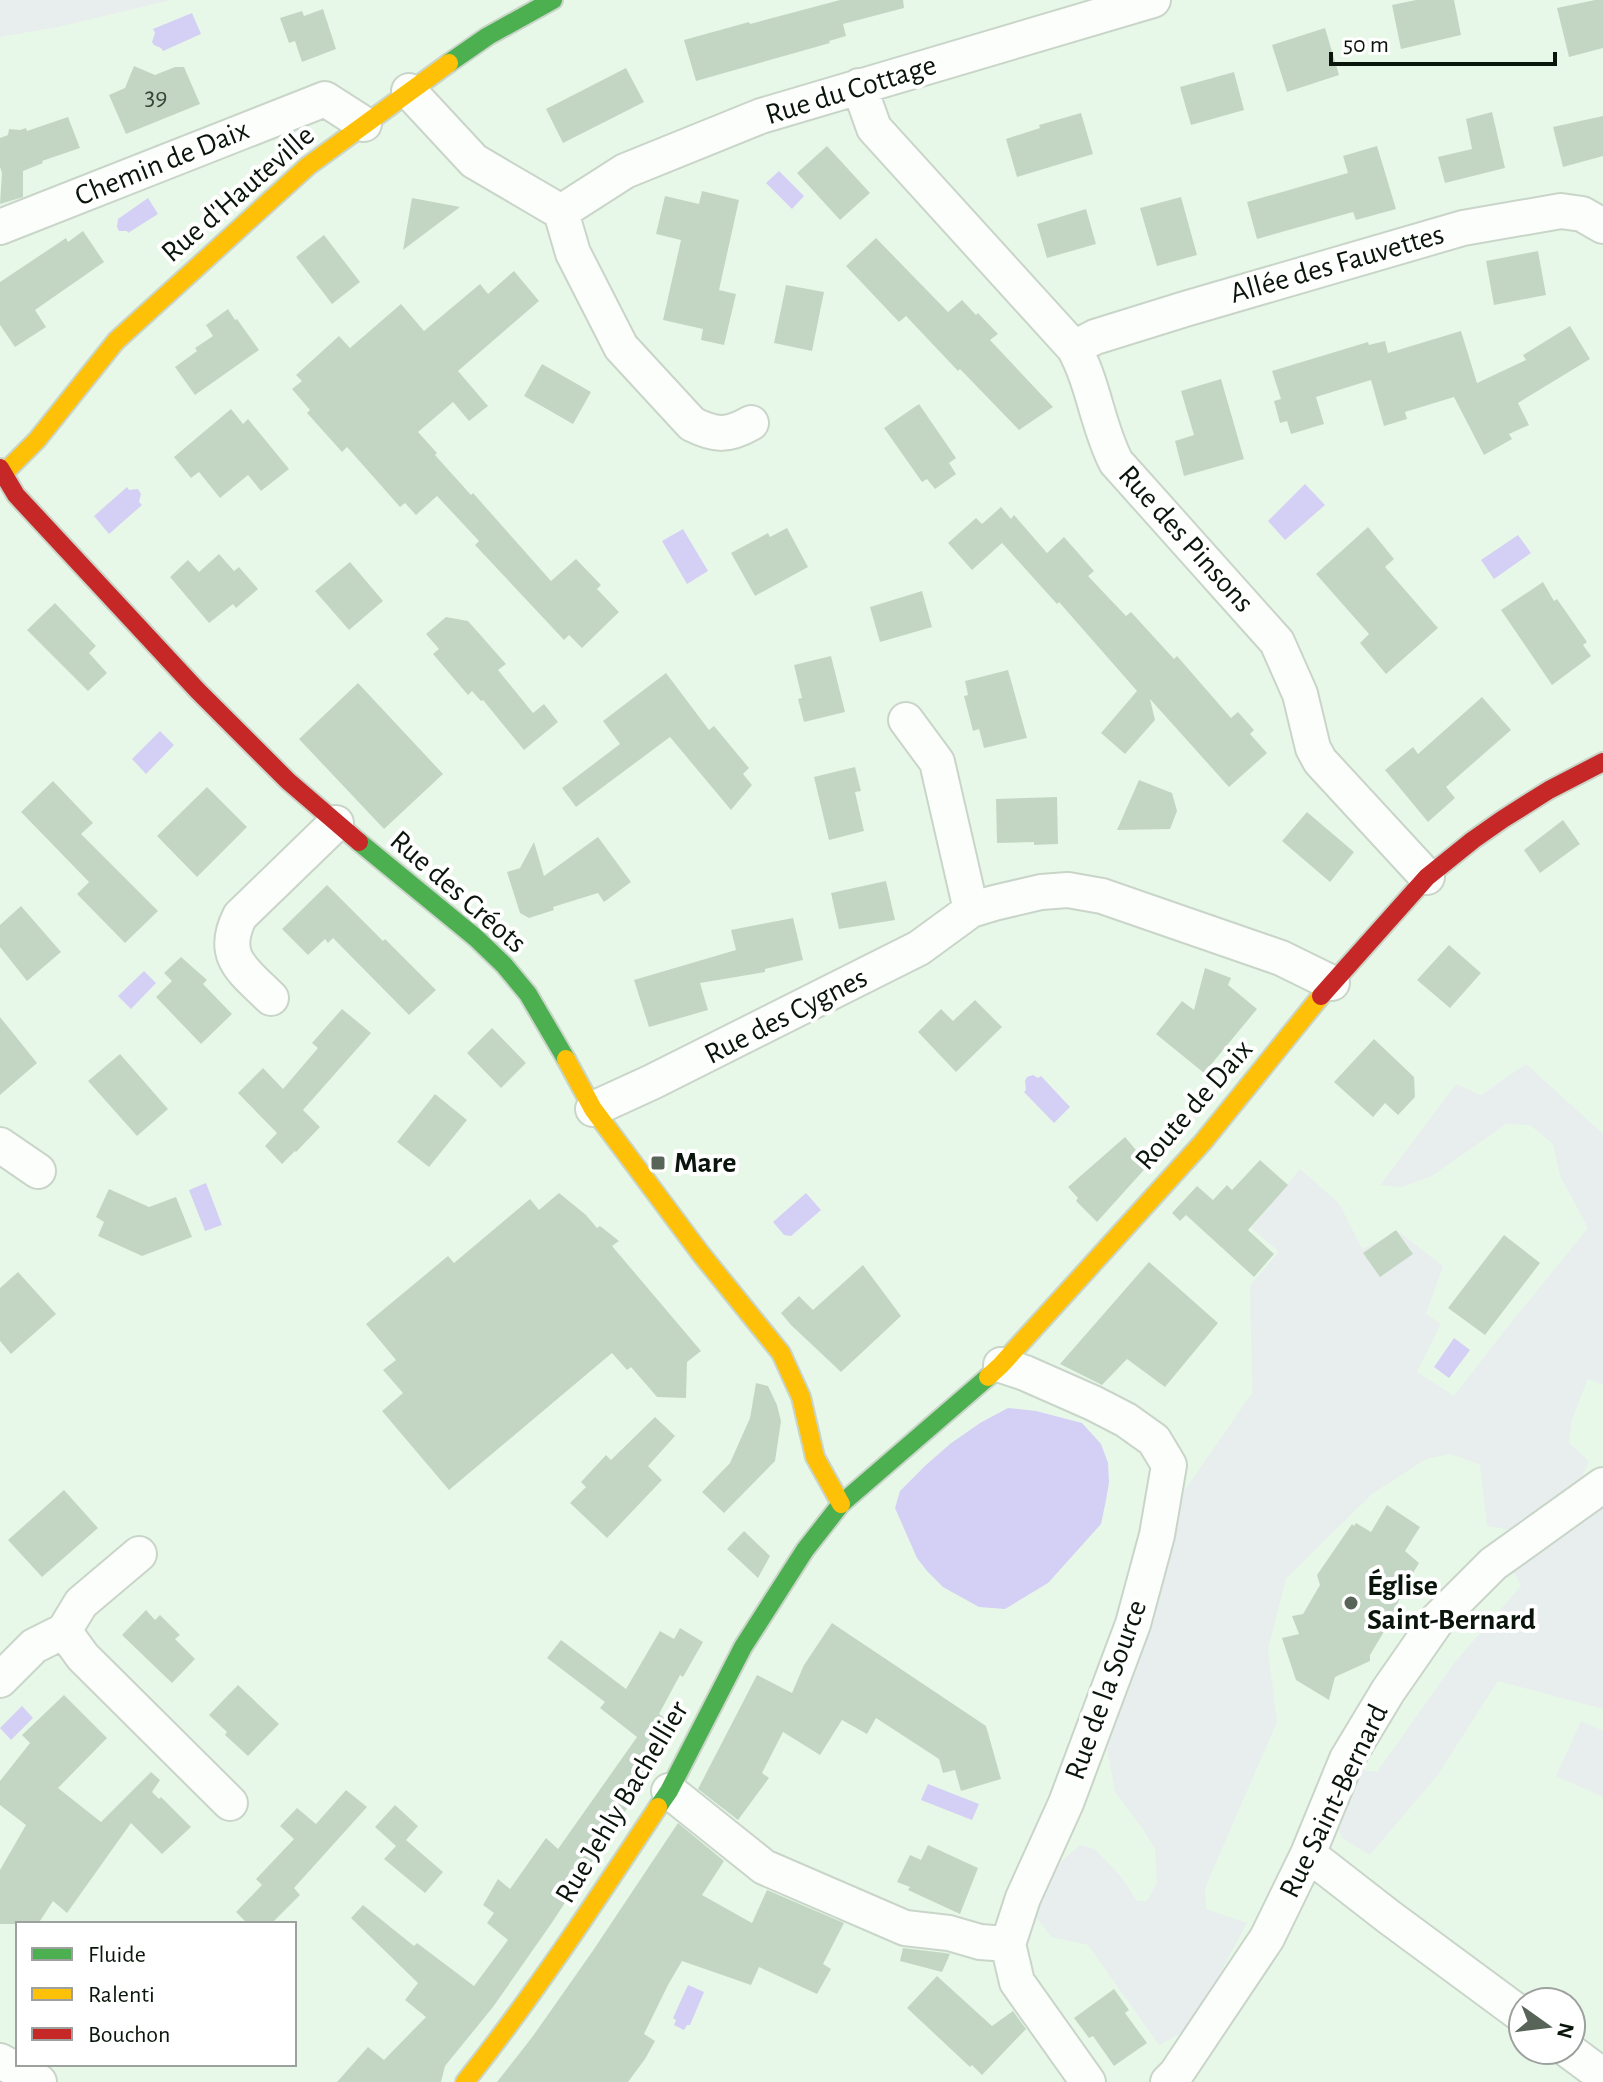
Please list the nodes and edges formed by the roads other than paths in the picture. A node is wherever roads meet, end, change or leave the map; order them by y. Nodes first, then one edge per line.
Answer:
1 (1153, 0) edge
2 (550, 1) edge
3 (859, 86) junction
4 (409, 91) junction
5 (364, 124) junction
6 (561, 212) junction
7 (1603, 226) edge
8 (0, 227) edge
9 (1074, 348) junction
10 (751, 423) dead end
11 (1, 473) edge
12 (906, 720) dead end
13 (1603, 762) edge
14 (336, 823) junction
15 (1427, 877) junction
16 (971, 910) junction
17 (1332, 983) junction
18 (271, 998) dead end
19 (593, 1109) junction
20 (0, 1145) edge
21 (38, 1171) dead end
22 (1001, 1365) junction
23 (1603, 1485) edge
24 (841, 1504) junction
25 (139, 1554) dead end
26 (64, 1631) junction
27 (0, 1680) edge
28 (669, 1791) junction
29 (230, 1803) dead end
30 (1308, 1854) junction
31 (1008, 1944) junction
32 (1507, 2004) edge
33 (0, 2061) edge
34 (39, 2082) edge
35 (465, 2082) edge
36 (1088, 2082) edge
37 (1168, 2082) edge

1 - 3 street, Rue du Cottage
2 - 4 street, Rue d'Hauteville
3 - 6 street, Rue du Cottage
3 - 9 street, Rue des Pinsons
4 - 5 street, Rue d'Hauteville
4 - 6 street
5 - 8 street, Chemin de Daix
5 - 11 street, Rue d'Hauteville
6 - 10 street
7 - 9 street, Allée des Fauvettes
9 - 15 street, Rue des Pinsons
11 - 14 street, Rue des Créots
12 - 16 street
13 - 15 street, Route de Daix
14 - 18 street
14 - 19 street, Rue des Créots
15 - 17 street, Route de Daix
16 - 17 street, Rue des Cygnes
16 - 19 street, Rue des Cygnes
17 - 22 street, Route de Daix
19 - 24 street, Rue des Créots
20 - 21 street
22 - 24 street, Route de Daix
22 - 31 street, Rue de la Source
23 - 30 street, Rue Saint-Bernard
24 - 28 street, Rue Jehly Bachellier
25 - 26 street
26 - 27 street
26 - 29 street
28 - 31 street
28 - 35 street, Rue Jehly Bachellier
30 - 32 street
30 - 37 street, Rue Saint-Bernard
31 - 36 street
33 - 34 street

